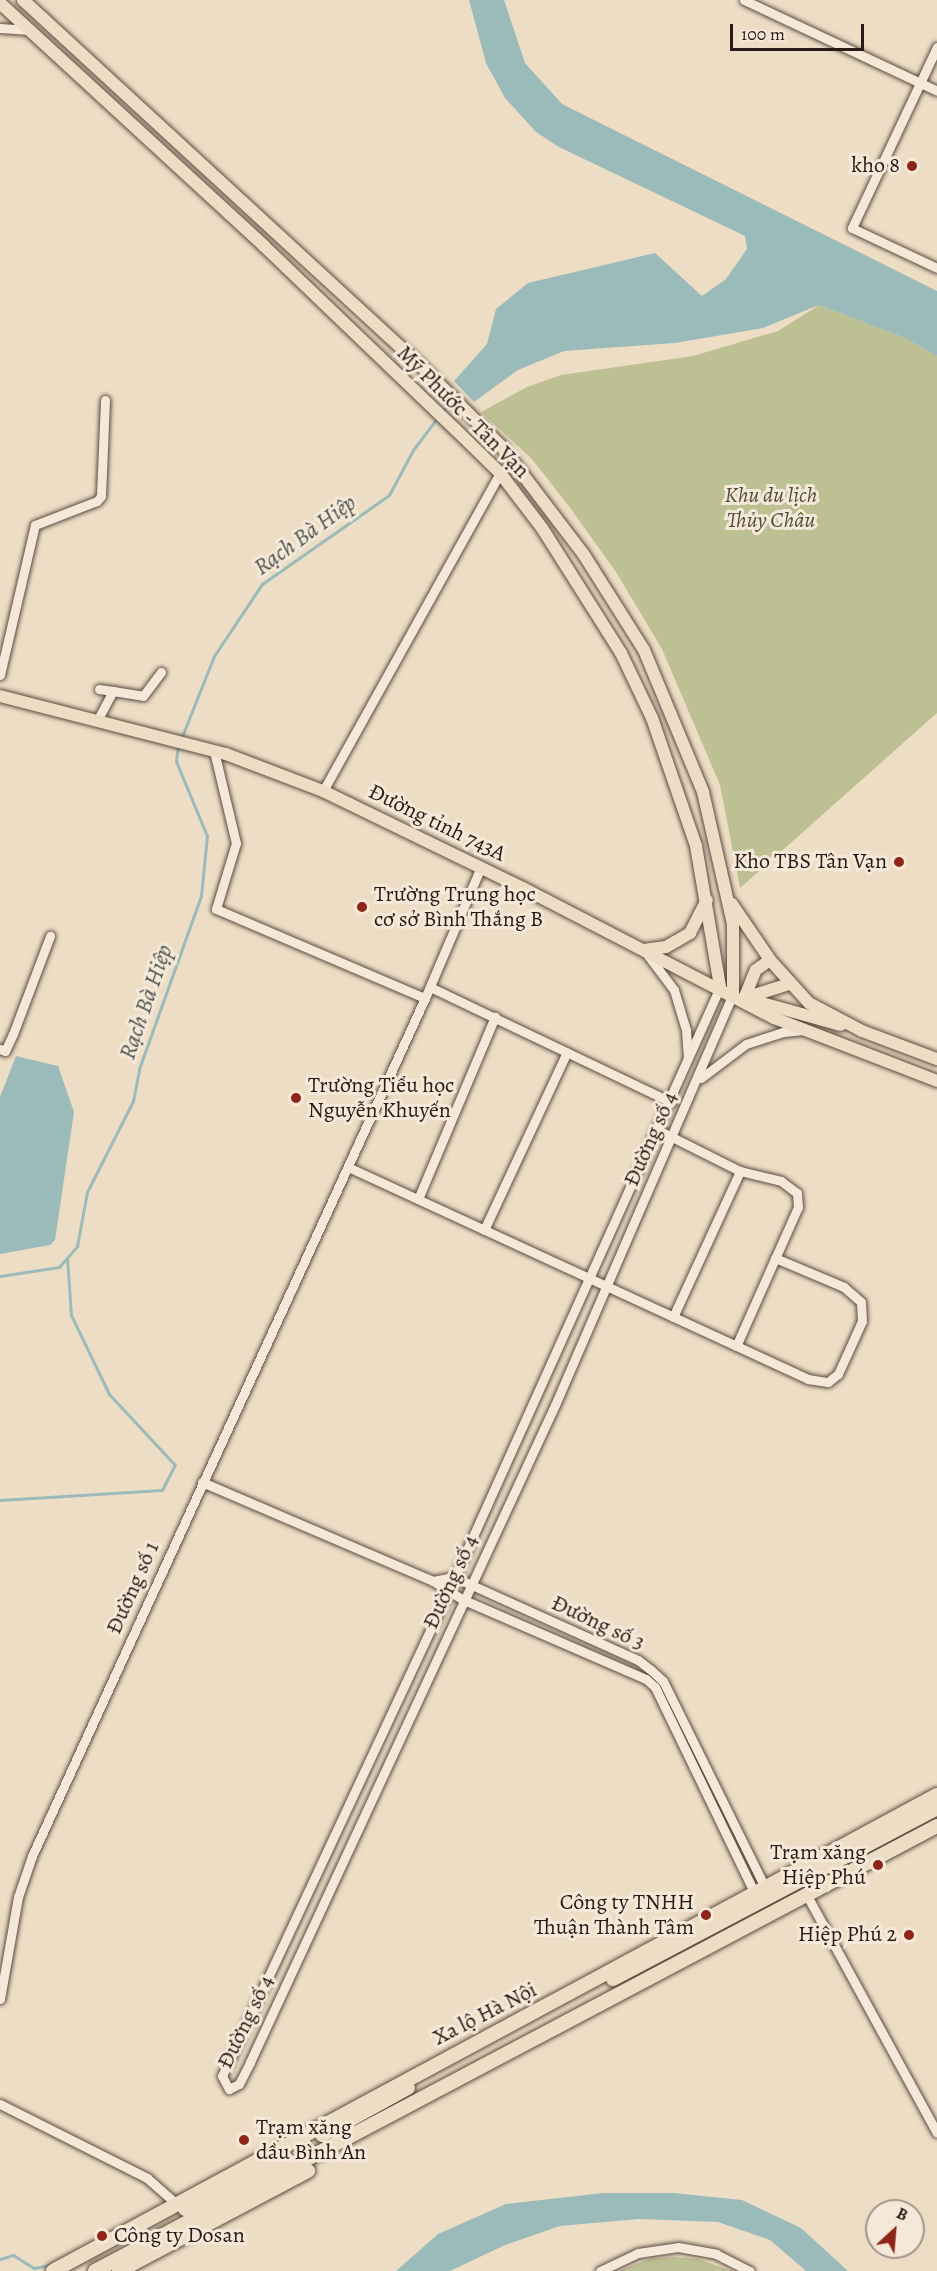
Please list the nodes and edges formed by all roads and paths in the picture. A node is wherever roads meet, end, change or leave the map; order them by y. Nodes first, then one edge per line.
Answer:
1 (744, 0) edge
2 (26, 2) edge
3 (0, 3) edge
4 (0, 28) edge
5 (30, 30) junction
6 (937, 47) edge
7 (920, 83) junction
8 (937, 91) edge
9 (937, 268) edge
10 (105, 400) dead end
11 (500, 473) junction
12 (654, 670) junction
13 (161, 672) dead end
14 (0, 675) edge
15 (634, 680) junction
16 (99, 689) dead end
17 (113, 691) junction
18 (0, 696) edge
19 (98, 719) junction
20 (214, 751) junction
21 (323, 791) junction
22 (481, 867) junction
23 (707, 899) junction
24 (728, 899) junction
25 (50, 936) dead end
26 (643, 950) junction
27 (770, 960) junction
28 (789, 984) junction
29 (430, 987) junction
30 (720, 987) junction
31 (738, 996) junction
32 (425, 998) junction
33 (495, 1017) junction
34 (806, 1030) junction
35 (862, 1031) junction
36 (0, 1049) edge
37 (567, 1052) junction
38 (937, 1059) edge
39 (688, 1062) junction
40 (937, 1081) edge
41 (698, 1082) junction
42 (670, 1102) junction
43 (658, 1130) junction
44 (673, 1138) junction
45 (348, 1167) junction
46 (740, 1171) junction
47 (418, 1199) junction
48 (484, 1230) junction
49 (775, 1258) junction
50 (588, 1278) junction
51 (607, 1286) junction
52 (673, 1317) junction
53 (736, 1346) junction
54 (202, 1482) junction
55 (454, 1578) junction
56 (433, 1581) junction
57 (471, 1585) junction
58 (448, 1592) junction
59 (464, 1600) junction
60 (648, 1674) junction
61 (937, 1795) edge
62 (937, 1808) edge
63 (937, 1827) edge
64 (937, 1833) edge
65 (917, 1837) junction
66 (762, 1895) junction
67 (808, 1898) junction
68 (0, 1999) edge
69 (0, 2104) edge
70 (936, 2127) edge
71 (280, 2180) junction
72 (180, 2207) junction
73 (52, 2271) edge
74 (70, 2271) edge
75 (95, 2271) edge
76 (119, 2271) edge
77 (600, 2271) edge
78 (750, 2271) edge

1 - 7 street
2 - 12 main road, Mỹ Phước - Tân Vạn
3 - 5 main road, Mỹ Phước - Tân Vạn
4 - 5 street
5 - 11 main road, Mỹ Phước - Tân Vạn
6 - 7 street
7 - 8 street
7 - 9 street
10 - 14 street
11 - 15 main road, Mỹ Phước - Tân Vạn
11 - 21 street
12 - 15 main road
12 - 24 main road, Mỹ Phước - Tân Vạn
13 - 17 street
15 - 23 main road, Mỹ Phước - Tân Vạn
16 - 17 street
17 - 19 street
18 - 19 main road
19 - 20 main road, Đường tỉnh 743A
20 - 21 main road, Đường tỉnh 743A
20 - 32 street
21 - 22 main road, Đường tỉnh 743A
22 - 26 main road, Đường tỉnh 743A
22 - 29 street, Đường số 1
23 - 26 main road
23 - 30 main road, Mỹ Phước - Tân Vạn
24 - 27 main road, Mỹ Phước - Tân Vạn
24 - 31 main road, Mỹ Phước - Tân Vạn
25 - 36 street
26 - 30 main road, Đường tỉnh 743A
26 - 39 street
27 - 28 main road, Mỹ Phước - Tân Vạn
27 - 31 main road
28 - 31 main road
28 - 35 main road, Mỹ Phước - Tân Vạn
29 - 32 street, Đường số 1
29 - 33 street
30 - 31 main road
30 - 39 street, Đường số 4
31 - 34 main road
31 - 35 main road
31 - 41 street, Đường số 4
32 - 45 street, Đường số 1
33 - 37 street
33 - 47 street
34 - 40 main road
34 - 41 street
35 - 38 main road, Mỹ Phước - Tân Vạn
37 - 42 street
37 - 48 street
39 - 42 street, Đường số 4
41 - 44 street, Đường số 4
42 - 43 street, Đường số 4
43 - 44 street
43 - 50 street, Đường số 4
44 - 46 street
44 - 51 street, Đường số 4
45 - 47 street
45 - 54 street, Đường số 1
46 - 49 street
46 - 52 street
47 - 48 street
48 - 50 street
49 - 53 street
49 - 53 street
50 - 51 street
50 - 55 street, Đường số 4
51 - 52 street
51 - 57 street, Đường số 4
52 - 53 street
54 - 56 street, Đường số 3
54 - 68 street, Đường số 1
55 - 56 street
55 - 57 street, Đường số 3
55 - 58 street, Đường số 4
56 - 58 street, Đường số 3
57 - 59 street, Đường số 4
57 - 60 street, Đường số 3
58 - 59 street, Đường số 3
58 - 59 street, Đường số 4
59 - 60 street, Đường số 3
60 - 66 street, Đường số 3
61 - 66 highway, Xa lộ Hà Nội
62 - 66 highway, Xa lộ Hà Nội
63 - 65 highway
64 - 65 highway
65 - 67 highway
66 - 72 highway, Xa lộ Hà Nội
67 - 70 street
67 - 71 highway
69 - 72 street
71 - 75 highway
71 - 76 highway
72 - 73 highway, Xa lộ Hà Nội
72 - 74 highway, Xa lộ Hà Nội
77 - 78 street

